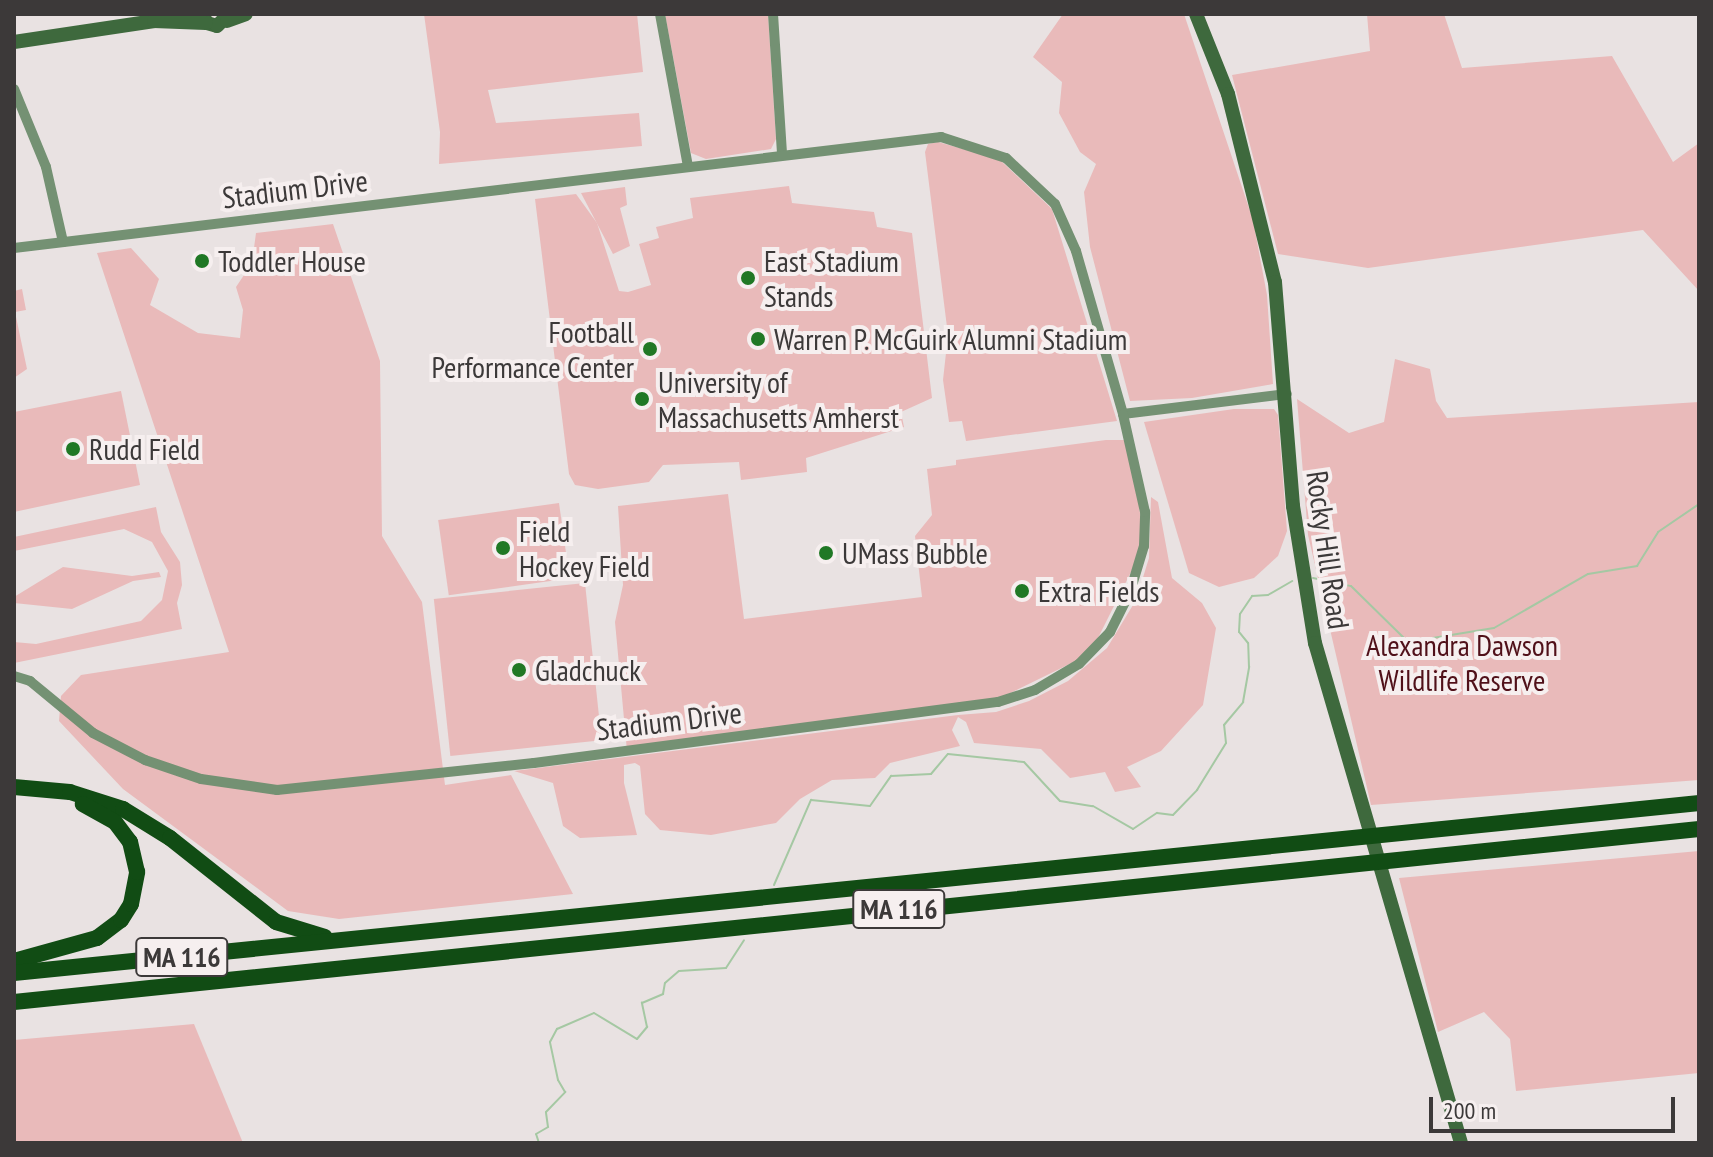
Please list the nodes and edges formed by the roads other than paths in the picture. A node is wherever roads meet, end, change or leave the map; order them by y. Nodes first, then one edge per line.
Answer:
1 (246, 14) edge
2 (660, 14) edge
3 (773, 14) edge
4 (1196, 14) edge
5 (184, 16) edge
6 (228, 17) edge
7 (204, 18) edge
8 (14, 42) edge
9 (14, 89) edge
10 (782, 155) junction
11 (688, 166) junction
12 (63, 242) junction
13 (14, 248) edge
14 (1287, 394) junction
15 (1123, 414) junction
16 (14, 676) edge
17 (14, 787) edge
18 (14, 798) edge
19 (1699, 803) edge
20 (1699, 829) edge
21 (350, 941) junction
22 (14, 961) edge
23 (14, 973) edge
24 (14, 1000) edge
25 (1461, 1143) edge

1 - 6 main road
2 - 11 street
3 - 10 street
4 - 14 main road, Rocky Hill Road
5 - 7 main road
5 - 8 main road
6 - 7 main road
9 - 12 street
10 - 11 street, Stadium Drive
10 - 15 street, Stadium Drive
11 - 12 street, Stadium Drive
12 - 13 street, Stadium Drive
14 - 15 street
14 - 25 main road, Rocky Hill Road
15 - 16 street, Stadium Drive
17 - 21 main road
18 - 22 main road
19 - 21 main road, MA 116
20 - 24 main road, MA 116
21 - 23 main road, MA 116

